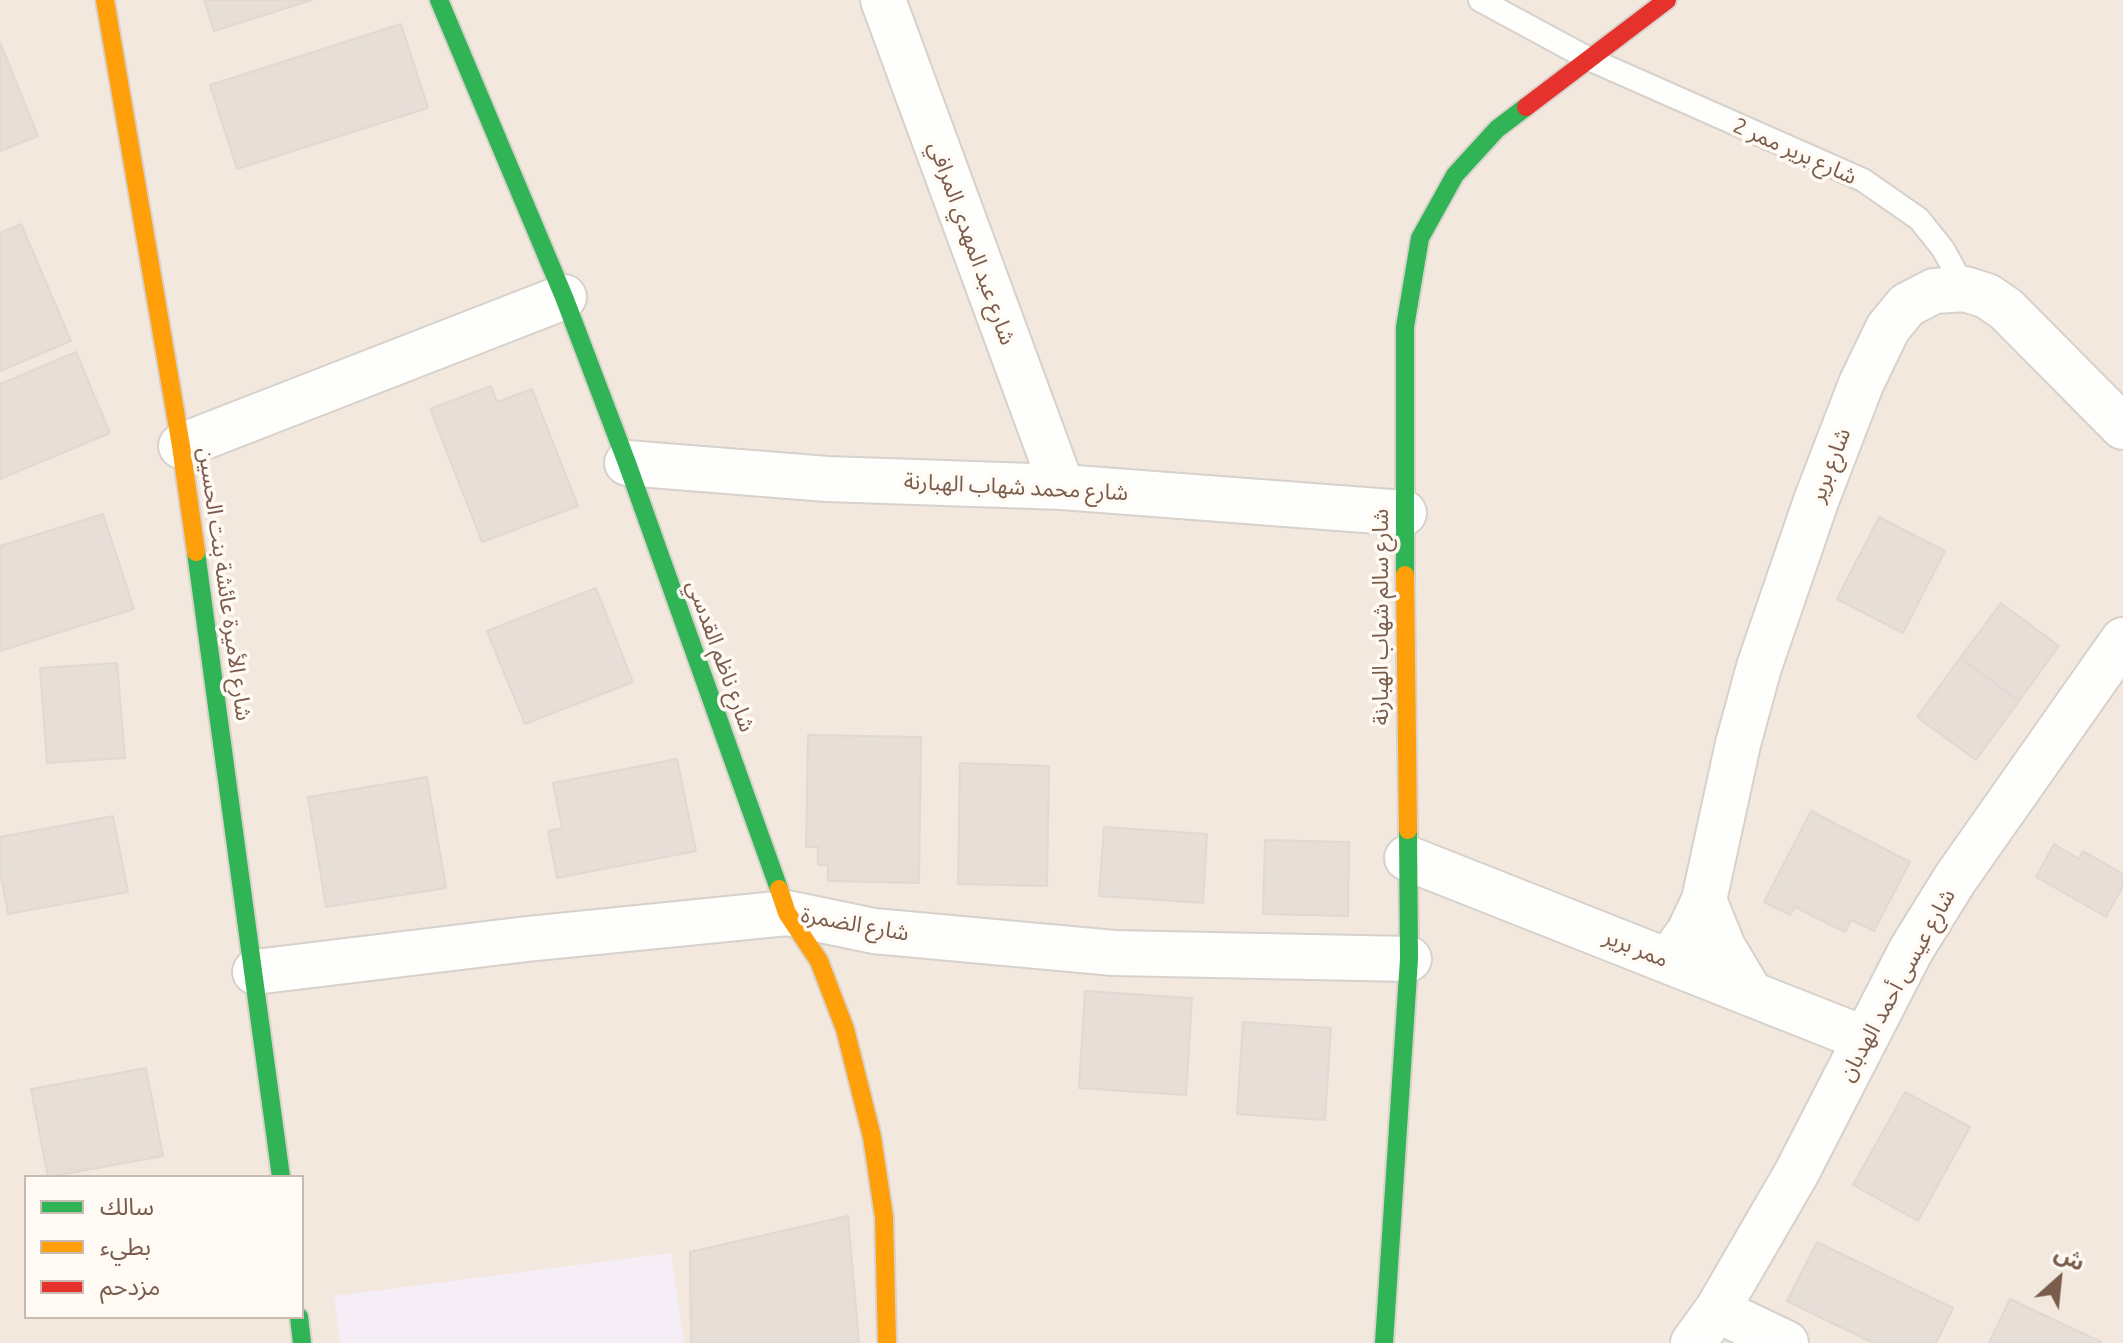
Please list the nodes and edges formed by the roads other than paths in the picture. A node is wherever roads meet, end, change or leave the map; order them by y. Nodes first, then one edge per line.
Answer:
1 (105, 0) edge
2 (439, 0) edge
3 (883, 0) edge
4 (1480, 0) edge
5 (1667, 0) edge
6 (1589, 59) junction
7 (1965, 289) junction
8 (564, 297) junction
9 (2123, 427) edge
10 (181, 446) junction
11 (627, 463) junction
12 (1062, 487) junction
13 (1404, 513) junction
14 (2123, 640) edge
15 (1407, 858) junction
16 (1704, 900) junction
17 (787, 913) junction
18 (1409, 959) junction
19 (1668, 961) junction
20 (255, 972) junction
21 (1751, 994) junction
22 (1865, 1039) junction
23 (281, 1175) edge
24 (299, 1319) edge
25 (1705, 1326) edge
26 (302, 1343) edge
27 (887, 1343) edge
28 (1384, 1343) edge
29 (1786, 1343) edge

1 - 10 street, شارع الأميرة عائشة بنت الحسين
2 - 8 street, شارع ناظم القدسي
3 - 12 street, شارع عبد المهدي المرافي
4 - 6 lane, شارع برير ممر 2
5 - 6 street, شارع سالم شهاب الهبارنة
6 - 7 lane, شارع برير ممر 2
6 - 13 street, شارع سالم شهاب الهبارنة
7 - 9 street
7 - 16 street, شارع برير
8 - 10 street
8 - 11 street, شارع ناظم القدسي
10 - 20 street, شارع الأميرة عائشة بنت الحسين
11 - 12 street, شارع محمد شهاب الهبارنة
11 - 17 street, شارع ناظم القدسي
12 - 13 street, شارع محمد شهاب الهبارنة
13 - 15 street, شارع سالم شهاب الهبارنة
14 - 22 street, شارع عيسى أحمد الهدبان
15 - 18 street, شارع سالم شهاب الهبارنة
15 - 19 street, ممر برير
16 - 19 street, شارع برير
16 - 21 street
17 - 18 street, شارع الضمرة
17 - 20 street, شارع الضمرة
17 - 27 street, شارع ناظم القدسي
18 - 28 street, شارع سالم شهاب الهبارنة
19 - 21 street, ممر برير
20 - 23 street, شارع الأميرة عائشة بنت الحسين
21 - 22 street, ممر برير
22 - 25 street, شارع عيسى أحمد الهدبان
24 - 26 street
25 - 29 street

